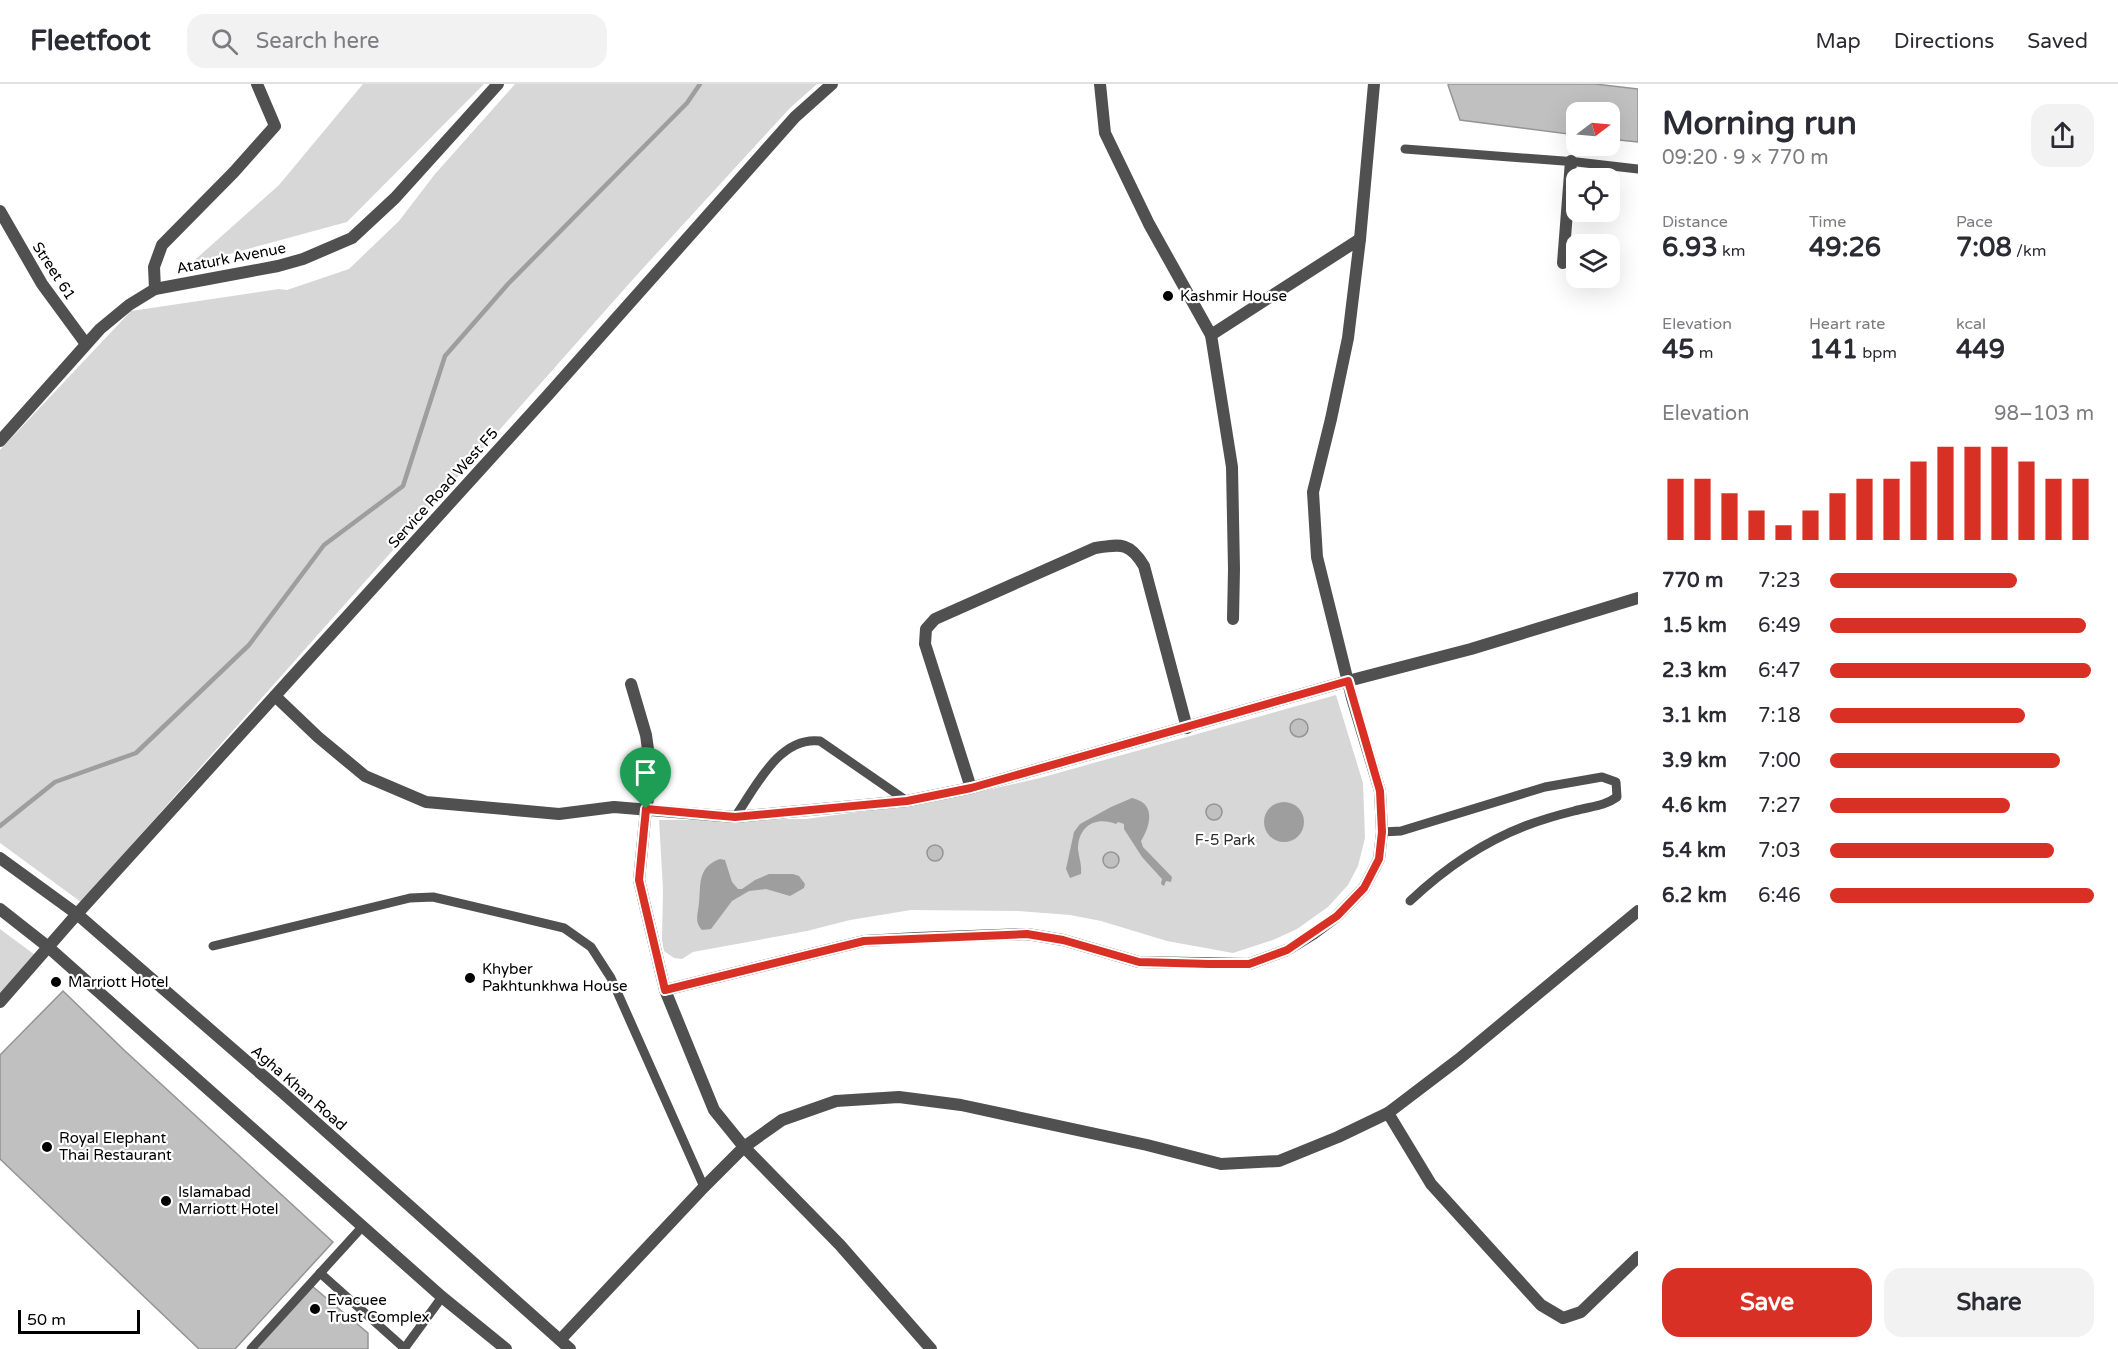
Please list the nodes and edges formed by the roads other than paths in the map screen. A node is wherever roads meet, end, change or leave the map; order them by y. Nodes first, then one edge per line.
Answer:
1 (257, 84) edge
2 (498, 84) edge
3 (832, 84) edge
4 (1100, 84) edge
5 (1374, 84) edge
6 (1405, 149) dead end
7 (1570, 161) junction
8 (1638, 169) edge
9 (0, 211) edge
10 (1360, 239) junction
11 (1563, 263) dead end
12 (154, 289) junction
13 (1211, 335) junction
14 (86, 344) junction
15 (0, 441) edge
16 (1638, 598) edge
17 (1233, 619) dead end
18 (1348, 681) junction
19 (631, 684) dead end
20 (275, 696) junction
21 (1187, 728) junction
22 (971, 788) junction
23 (907, 801) junction
24 (646, 809) junction
25 (735, 817) junction
26 (1382, 832) junction
27 (0, 858) edge
28 (1410, 901) dead end
29 (0, 909) edge
30 (1638, 911) edge
31 (77, 914) junction
32 (47, 946) junction
33 (213, 946) dead end
34 (665, 990) junction
35 (0, 1002) edge
36 (1388, 1113) junction
37 (744, 1147) junction
38 (704, 1187) junction
39 (363, 1226) junction
40 (1638, 1257) edge
41 (320, 1273) junction
42 (442, 1297) junction
43 (561, 1346) edge
44 (403, 1348) edge
45 (251, 1349) edge
46 (506, 1349) edge
47 (931, 1349) edge

1 - 12 street
2 - 12 street, Ataturk Avenue
3 - 20 street, Service Road West F5
4 - 13 street
5 - 10 street
6 - 7 lane
7 - 8 lane
7 - 11 street
9 - 14 street, Street 61
10 - 13 street
10 - 18 street
12 - 14 street, Ataturk Avenue
13 - 17 street
14 - 15 street, Ataturk Avenue
16 - 18 street
18 - 21 street
18 - 26 street
19 - 24 street
20 - 24 street
20 - 31 street, Service Road West F5
21 - 22 street
21 - 22 street
22 - 23 street
23 - 25 street
23 - 25 lane
24 - 25 street
24 - 34 street
26 - 28 lane
26 - 34 street
27 - 31 street, Agha Khan Road
29 - 32 street
30 - 36 street
31 - 32 street, Service Road West F5
31 - 43 street, Agha Khan Road
32 - 35 street, Service Road West F5
32 - 39 street
33 - 38 lane
34 - 37 street
36 - 37 street
36 - 40 street
37 - 38 street
37 - 47 street
38 - 43 street
39 - 41 lane
39 - 42 street
41 - 44 lane
41 - 45 lane
42 - 44 lane
42 - 46 street

